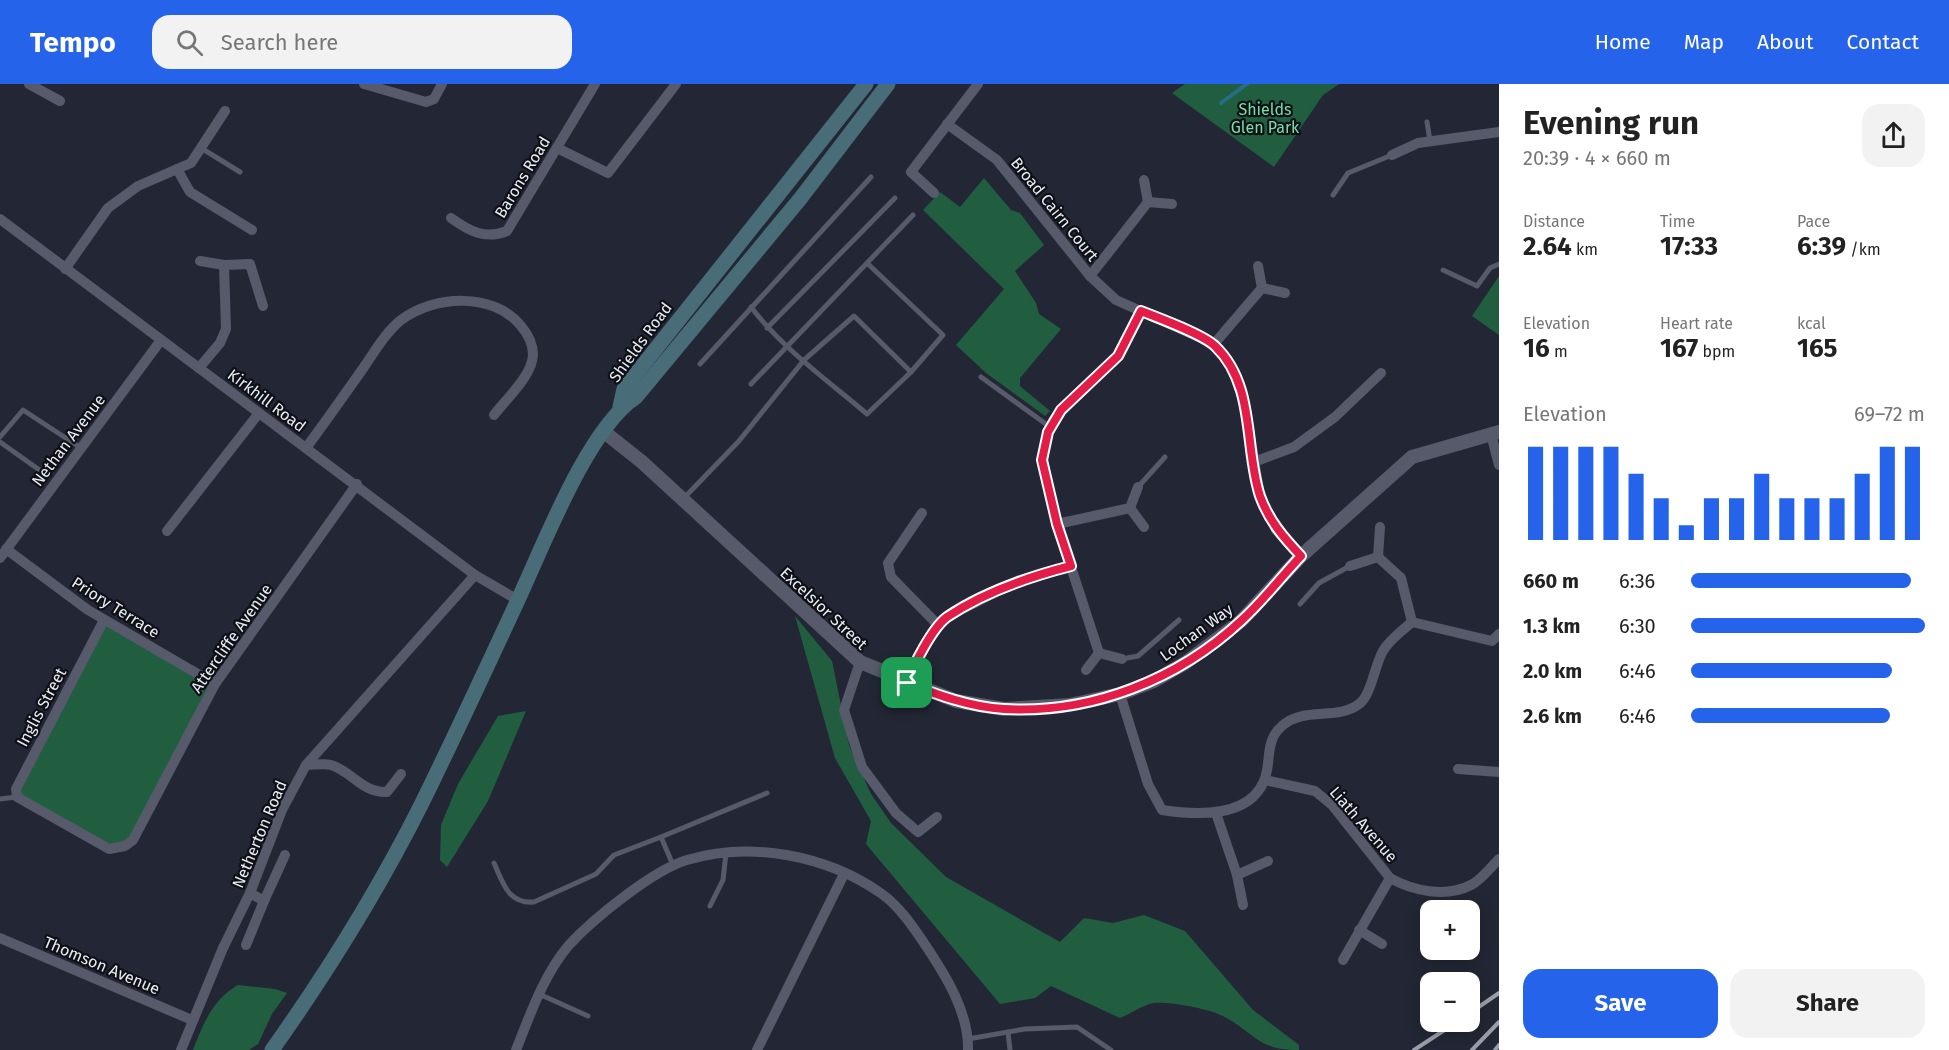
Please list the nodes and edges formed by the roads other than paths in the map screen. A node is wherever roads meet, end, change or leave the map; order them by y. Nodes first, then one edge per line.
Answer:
1 (29, 84) edge
2 (364, 84) edge
3 (442, 84) edge
4 (595, 84) edge
5 (676, 84) edge
6 (866, 84) edge
7 (888, 84) edge
8 (978, 84) edge
9 (60, 101) dead end
10 (225, 111) dead end
11 (1427, 122) dead end
12 (947, 124) junction
13 (1499, 132) edge
14 (1430, 141) junction
15 (201, 148) junction
16 (557, 148) junction
17 (1392, 155) joint
18 (177, 169) junction
19 (240, 171) dead end
20 (871, 177) dead end
21 (1144, 180) dead end
22 (934, 193) dead end
23 (1333, 195) dead end
24 (895, 198) dead end
25 (1148, 202) junction
26 (1172, 204) dead end
27 (914, 215) dead end
28 (451, 218) dead end
29 (0, 219) edge
30 (252, 230) dead end
31 (200, 261) dead end
32 (867, 263) junction
33 (1499, 264) edge
34 (224, 265) junction
35 (1258, 266) dead end
36 (65, 269) junction
37 (1443, 270) dead end
38 (1090, 276) junction
39 (1262, 288) junction
40 (1285, 293) dead end
41 (263, 306) dead end
42 (752, 307) junction
43 (1141, 311) junction
44 (768, 328) junction
45 (161, 340) junction
46 (1214, 344) junction
47 (788, 346) junction
48 (804, 360) junction
49 (700, 364) dead end
50 (199, 368) junction
51 (911, 372) junction
52 (1381, 374) dead end
53 (981, 377) dead end
54 (751, 384) dead end
55 (621, 407) junction
56 (259, 413) junction
57 (494, 415) dead end
58 (1050, 427) junction
59 (603, 431) junction
60 (1495, 433) edge
61 (0, 437) edge
62 (0, 442) edge
63 (81, 448) junction
64 (306, 448) junction
65 (1165, 457) dead end
66 (1254, 462) junction
67 (1499, 465) edge
68 (45, 474) dead end
69 (357, 484) junction
70 (1138, 487) joint
71 (682, 499) junction
72 (1130, 508) junction
73 (922, 513) dead end
74 (1057, 524) junction
75 (1144, 527) dead end
76 (1380, 527) dead end
77 (166, 531) dead end
78 (3, 553) edge
79 (1301, 556) junction
80 (1378, 557) junction
81 (1071, 566) junction
82 (1350, 566) joint
83 (475, 575) junction
84 (518, 600) junction
85 (1300, 604) dead end
86 (104, 620) junction
87 (1179, 620) dead end
88 (1412, 622) junction
89 (939, 626) junction
90 (1499, 634) edge
91 (1099, 653) junction
92 (1122, 659) joint
93 (860, 662) junction
94 (1086, 670) dead end
95 (907, 683) junction
96 (214, 684) junction
97 (1120, 694) junction
98 (306, 765) junction
99 (1458, 769) dead end
100 (1499, 772) edge
101 (401, 774) dead end
102 (1265, 780) junction
103 (767, 793) dead end
104 (17, 797) junction
105 (0, 799) edge
106 (1216, 813) junction
107 (937, 818) dead end
108 (661, 837) junction
109 (726, 852) junction
110 (285, 855) dead end
111 (1499, 859) edge
112 (1268, 861) dead end
113 (494, 863) dead end
114 (674, 867) junction
115 (844, 874) junction
116 (1237, 874) junction
117 (1390, 878) junction
118 (250, 893) junction
119 (264, 901) junction
120 (1243, 905) dead end
121 (710, 906) dead end
122 (1359, 930) junction
123 (0, 938) edge
124 (1382, 944) dead end
125 (246, 945) dead end
126 (1343, 960) dead end
127 (539, 994) junction
128 (588, 1016) dead end
129 (192, 1020) junction
130 (1008, 1032) junction
131 (968, 1045) edge
132 (181, 1050) edge
133 (272, 1050) edge
134 (516, 1050) edge
135 (757, 1050) edge
136 (1010, 1050) edge
137 (1111, 1050) edge

1 - 9 street
2 - 3 street
4 - 16 street, Barons Road
5 - 16 street
6 - 55 main road, Shields Road
7 - 55 main road, Shields Road
8 - 12 street
10 - 15 street
11 - 14 lane
12 - 22 street
12 - 38 street, Broad Cairn Court
13 - 14 street
14 - 17 street
15 - 18 street
15 - 19 lane
16 - 28 street, Barons Road
17 - 23 lane
18 - 30 street
18 - 36 street
20 - 42 lane
21 - 25 street
24 - 44 lane
25 - 26 street
25 - 38 street
27 - 32 lane
29 - 36 street, Kirkhill Road
31 - 34 street
32 - 47 lane
32 - 51 lane
33 - 37 lane
34 - 41 street
34 - 50 street
35 - 39 street
36 - 45 street, Kirkhill Road
38 - 43 street, Broad Cairn Court
39 - 40 street
39 - 46 street
42 - 44 lane
42 - 49 lane
43 - 46 street, Broad Cairn Court
43 - 58 street
44 - 47 lane
45 - 50 street, Kirkhill Road
45 - 63 street, Nethan Avenue
46 - 66 street
47 - 48 lane
47 - 54 lane
48 - 51 lane
48 - 51 lane
48 - 71 lane
50 - 56 street, Kirkhill Road
52 - 66 street
53 - 58 lane
55 - 59 main road
56 - 64 street, Kirkhill Road
56 - 77 street
57 - 64 street
58 - 74 street
59 - 71 street, Excelsior Street
59 - 84 main road
60 - 67 street
60 - 79 street, Lochan Way
61 - 63 lane
62 - 68 lane
63 - 78 street, Nethan Avenue
64 - 69 street, Kirkhill Road
65 - 70 lane
66 - 79 street
69 - 83 street, Kirkhill Road
69 - 96 street, Attercliffe Avenue
70 - 72 street
71 - 93 street, Excelsior Street
72 - 74 street
72 - 75 street
73 - 89 street
74 - 81 street
76 - 80 street
78 - 86 street, Priory Terrace
79 - 97 street, Lochan Way
80 - 82 street
80 - 88 street
81 - 89 street
81 - 91 street
82 - 85 lane
83 - 84 street, Kirkhill Road
83 - 98 street, Netherton Road
84 - 133 main road
86 - 96 street, Priory Terrace
86 - 104 street, Inglis Street
87 - 92 lane
88 - 90 street
88 - 102 street
89 - 95 street
91 - 92 street
91 - 94 street
93 - 95 street, Lochan Way
93 - 107 street, Excelsior Street
95 - 97 street, Lochan Way
96 - 104 street, Attercliffe Avenue
97 - 106 street
98 - 101 street
98 - 118 street, Netherton Road
99 - 100 street
102 - 106 street
102 - 117 street, Liath Avenue
103 - 108 lane
104 - 105 lane
106 - 116 street
108 - 113 lane
108 - 114 lane
109 - 114 street
109 - 115 street
109 - 121 lane
110 - 119 street
111 - 117 street, Liath Avenue
112 - 116 street
114 - 127 street
115 - 131 street
115 - 135 street
116 - 120 street
117 - 122 street
118 - 119 street
118 - 129 street, Netherton Road
119 - 125 street
122 - 124 street
122 - 126 street
123 - 129 street, Thomson Avenue
127 - 128 lane
127 - 134 street
129 - 132 street, Netherton Road
130 - 131 lane
130 - 136 lane
130 - 137 lane

